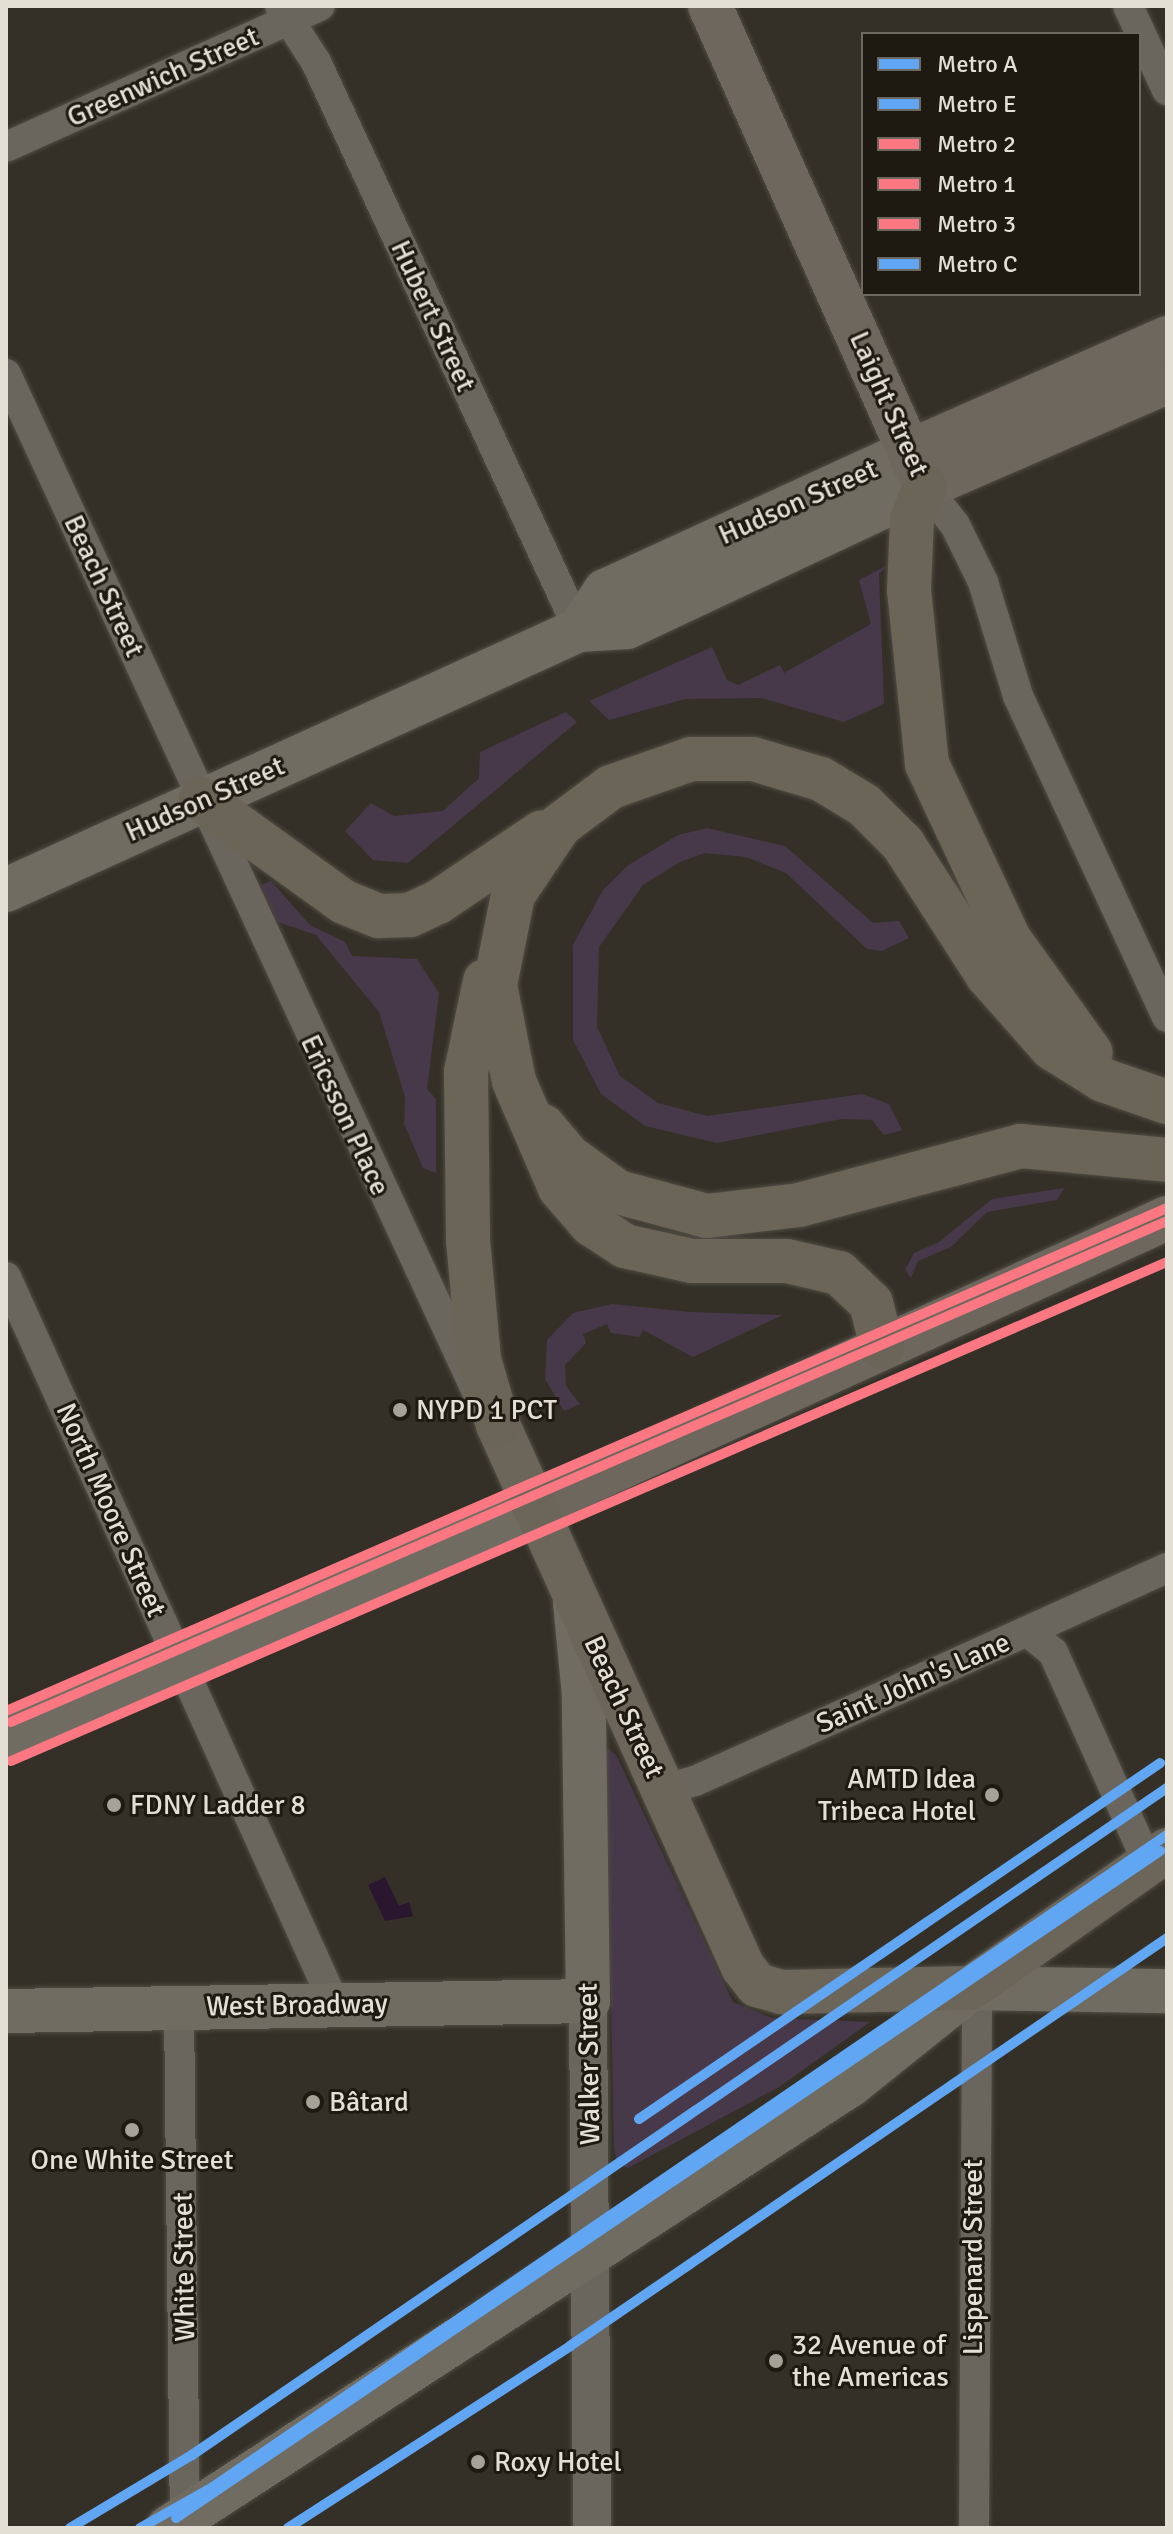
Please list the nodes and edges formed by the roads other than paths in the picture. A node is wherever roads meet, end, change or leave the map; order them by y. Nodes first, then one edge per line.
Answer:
1 (320, 6) edge
2 (710, 6) edge
3 (1128, 6) edge
4 (285, 13) edge
5 (1140, 32) edge
6 (1141, 34) edge
7 (1167, 90) edge
8 (6, 147) edge
9 (1167, 338) edge
10 (6, 374) edge
11 (1167, 382) edge
12 (918, 469) junction
13 (579, 630) junction
14 (594, 797) junction
15 (201, 799) junction
16 (6, 890) edge
17 (496, 953) junction
18 (1167, 1017) edge
19 (514, 1081) junction
20 (1150, 1098) edge
21 (1167, 1160) edge
22 (1167, 1218) edge
23 (6, 1277) edge
24 (882, 1347) junction
25 (498, 1425) junction
26 (534, 1507) junction
27 (1167, 1568) edge
28 (575, 1600) junction
29 (1028, 1632) junction
30 (181, 1664) junction
31 (6, 1739) edge
32 (657, 1778) junction
33 (1157, 1857) edge
34 (971, 1988) junction
35 (1167, 1991) edge
36 (588, 2001) junction
37 (335, 2005) junction
38 (179, 2007) junction
39 (6, 2011) edge
40 (588, 2255) junction
41 (179, 2525) edge
42 (592, 2528) edge
43 (974, 2528) edge

1 - 4 street, Greenwich Street
2 - 12 main road, Laight Street
3 - 5 street
4 - 8 street, Greenwich Street
4 - 13 street, Hubert Street
6 - 7 street
9 - 12 main road, Hudson Street
10 - 15 street, Beach Street
11 - 12 main road, Hudson Street
12 - 13 main road, Hudson Street
12 - 18 street, Laight Street
12 - 20 highway
13 - 15 main road, Hudson Street
14 - 15 highway
14 - 17 highway
14 - 20 highway
15 - 16 main road, Hudson Street
15 - 25 street, Ericsson Place
17 - 19 highway
17 - 25 highway
19 - 21 highway
19 - 24 highway
22 - 24 main road
23 - 30 street, North Moore Street
24 - 26 main road
25 - 26 highway, Beach Street
26 - 28 highway, Beach Street
26 - 30 main road
27 - 29 street, Saint John's Lane
28 - 32 highway, Beach Street
28 - 36 main road, Walker Street
29 - 32 street, Saint John's Lane
29 - 33 street
30 - 31 main road
30 - 37 street, North Moore Street
32 - 34 highway, Beach Street
33 - 34 highway
34 - 35 main road
34 - 40 main road
34 - 43 street, Lispenard Street
36 - 37 main road, West Broadway
36 - 40 street, Walker Street
37 - 38 main road, West Broadway
38 - 39 main road, West Broadway
38 - 41 street, White Street
40 - 41 main road
40 - 42 street, Walker Street

